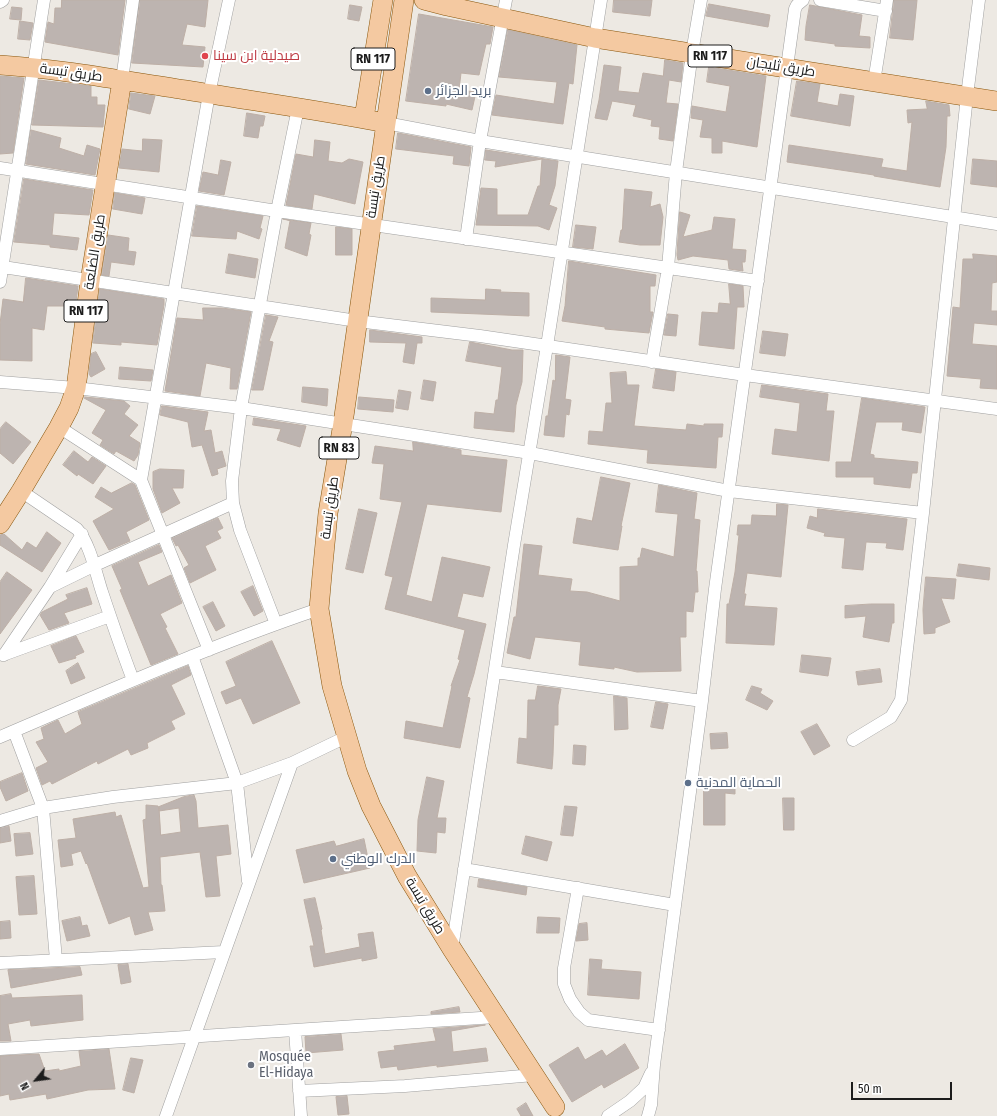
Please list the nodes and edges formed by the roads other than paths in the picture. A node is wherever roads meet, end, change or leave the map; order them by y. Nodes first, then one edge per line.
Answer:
1 (3, 0) edge
2 (44, 0) edge
3 (133, 0) edge
4 (229, 0) edge
5 (383, 0) edge
6 (404, 0) edge
7 (424, 0) edge
8 (506, 0) edge
9 (601, 0) edge
10 (701, 0) edge
11 (803, 0) edge
12 (820, 0) edge
13 (979, 0) edge
14 (0, 2) edge
15 (886, 5) edge
16 (503, 19) junction
17 (595, 38) junction
18 (692, 53) junction
19 (0, 65) edge
20 (34, 67) junction
21 (787, 68) junction
22 (122, 80) junction
23 (874, 82) junction
24 (209, 94) junction
25 (967, 96) junction
26 (997, 101) edge
27 (298, 108) junction
28 (364, 118) junction
29 (386, 123) junction
30 (480, 141) junction
31 (576, 156) junction
32 (0, 168) edge
33 (16, 170) junction
34 (676, 172) junction
35 (105, 184) junction
36 (771, 188) junction
37 (190, 198) junction
38 (277, 211) junction
39 (954, 217) junction
40 (997, 224) edge
41 (371, 225) junction
42 (466, 239) junction
43 (561, 252) junction
44 (3, 267) junction
45 (668, 268) junction
46 (90, 281) junction
47 (758, 281) junction
48 (0, 282) edge
49 (174, 293) junction
50 (261, 307) junction
51 (357, 321) junction
52 (548, 346) junction
53 (652, 362) junction
54 (745, 376) junction
55 (0, 382) edge
56 (76, 388) junction
57 (156, 399) junction
58 (934, 401) junction
59 (241, 408) junction
60 (997, 409) edge
61 (343, 423) junction
62 (59, 427) junction
63 (530, 453) junction
64 (141, 480) junction
65 (21, 491) junction
66 (729, 491) junction
67 (233, 503) junction
68 (923, 513) junction
69 (0, 524) edge
70 (82, 534) junction
71 (163, 534) junction
72 (93, 566) junction
73 (50, 587) junction
74 (319, 609) junction
75 (110, 616) junction
76 (276, 624) junction
77 (209, 650) junction
78 (2, 655) edge
79 (192, 656) junction
80 (495, 672) junction
81 (132, 680) junction
82 (702, 701) junction
83 (14, 731) junction
84 (0, 737) edge
85 (346, 737) junction
86 (853, 740) dead end
87 (292, 763) junction
88 (236, 783) junction
89 (43, 808) junction
90 (0, 821) edge
91 (464, 869) junction
92 (249, 884) junction
93 (578, 888) junction
94 (675, 905) junction
95 (452, 949) junction
96 (224, 952) junction
97 (56, 960) junction
98 (0, 963) edge
99 (496, 1017) junction
100 (296, 1030) junction
101 (659, 1030) junction
102 (195, 1036) junction
103 (0, 1049) edge
104 (654, 1065) junction
105 (534, 1075) junction
106 (300, 1091) junction
107 (561, 1113) edge
108 (166, 1116) edge
109 (301, 1116) edge
110 (608, 1116) edge
111 (648, 1116) edge

1 - 14 street
2 - 20 street
3 - 22 street
4 - 24 street
5 - 28 main road, RN 117
6 - 29 main road, RN 117
7 - 16 main road, طريق ثليجان / RN 117
8 - 16 street
9 - 17 street
10 - 18 street
11 - 21 street
12 - 15 street
13 - 25 street
15 - 23 street
16 - 17 main road, طريق ثليجان / RN 117
16 - 30 street
17 - 18 main road, طريق ثليجان / RN 117
17 - 31 street
18 - 21 main road, طريق ثليجان / RN 117
18 - 34 street
19 - 20 main road, طريق تبسة
20 - 22 main road, طريق تبسة
20 - 33 street
21 - 23 main road, طريق ثليجان / RN 117
21 - 36 street
22 - 24 main road, طريق تبسة
22 - 35 main road, طريق الضلعة / RN 117
23 - 25 main road, طريق ثليجان / RN 117
24 - 27 main road, طريق تبسة
24 - 37 street
25 - 26 main road, طريق ثليجان / RN 117
25 - 39 street
27 - 28 main road, طريق تبسة
27 - 38 street
28 - 29 main road, طريق تبسة
29 - 30 street
29 - 41 main road, طريق تبسة / RN 83
30 - 31 street
30 - 42 street
31 - 34 street
31 - 43 street
32 - 33 street
33 - 35 street
33 - 44 street
34 - 36 street
34 - 45 street
35 - 37 street
35 - 46 main road, طريق الضلعة / RN 117
36 - 39 street
36 - 47 street
37 - 38 street
37 - 49 street
38 - 41 street
38 - 50 street
39 - 40 street
39 - 58 street
41 - 42 street
41 - 51 main road, طريق تبسة / RN 83
42 - 43 street
43 - 45 street
43 - 52 street
44 - 46 street
44 - 48 street
45 - 47 street
45 - 53 street
46 - 49 street
46 - 56 main road, طريق الضلعة / RN 117
47 - 54 street
49 - 50 street
49 - 57 street
50 - 51 street
50 - 59 street
51 - 52 street
51 - 61 main road, طريق تبسة / RN 83
52 - 53 street
52 - 63 street
53 - 54 street
54 - 58 street
54 - 66 street
55 - 56 street
56 - 57 street
56 - 62 main road, طريق الضلعة / RN 117
57 - 59 street
57 - 64 street
58 - 60 street
58 - 68 street
59 - 61 street
59 - 67 street
61 - 63 street
61 - 74 main road, طريق تبسة / RN 83
62 - 64 street
62 - 65 main road, طريق الضلعة / RN 117
63 - 66 street
63 - 80 street
64 - 71 street
65 - 69 main road, طريق الضلعة / RN 117
65 - 70 street
66 - 68 street
66 - 82 street
67 - 71 street
67 - 76 street
68 - 86 street
70 - 72 street
70 - 73 street
71 - 72 street
71 - 77 street
72 - 73 street
72 - 75 street
73 - 78 street
74 - 76 street
74 - 85 main road, طريق تبسة / RN 83
75 - 78 street
75 - 81 street
76 - 77 street
77 - 79 street
79 - 81 street
79 - 88 street
80 - 82 street
80 - 91 street
81 - 83 street
82 - 94 street
83 - 84 street
83 - 89 street
85 - 87 street
85 - 95 main road, طريق تبسة / RN 83
87 - 88 street
87 - 92 street
88 - 89 street
88 - 92 street
89 - 90 street
89 - 97 street
91 - 93 street
91 - 95 street
92 - 96 street
93 - 94 street
93 - 101 street
94 - 101 street
95 - 99 main road, طريق تبسة / RN 83
96 - 97 street
96 - 102 street
97 - 98 street
99 - 100 street
99 - 105 main road, طريق تبسة / RN 83
100 - 102 street
100 - 106 street
101 - 104 street
102 - 103 street
102 - 108 street
104 - 110 street
104 - 111 street
105 - 106 street
105 - 107 main road, طريق تبسة / RN 83
106 - 109 street

